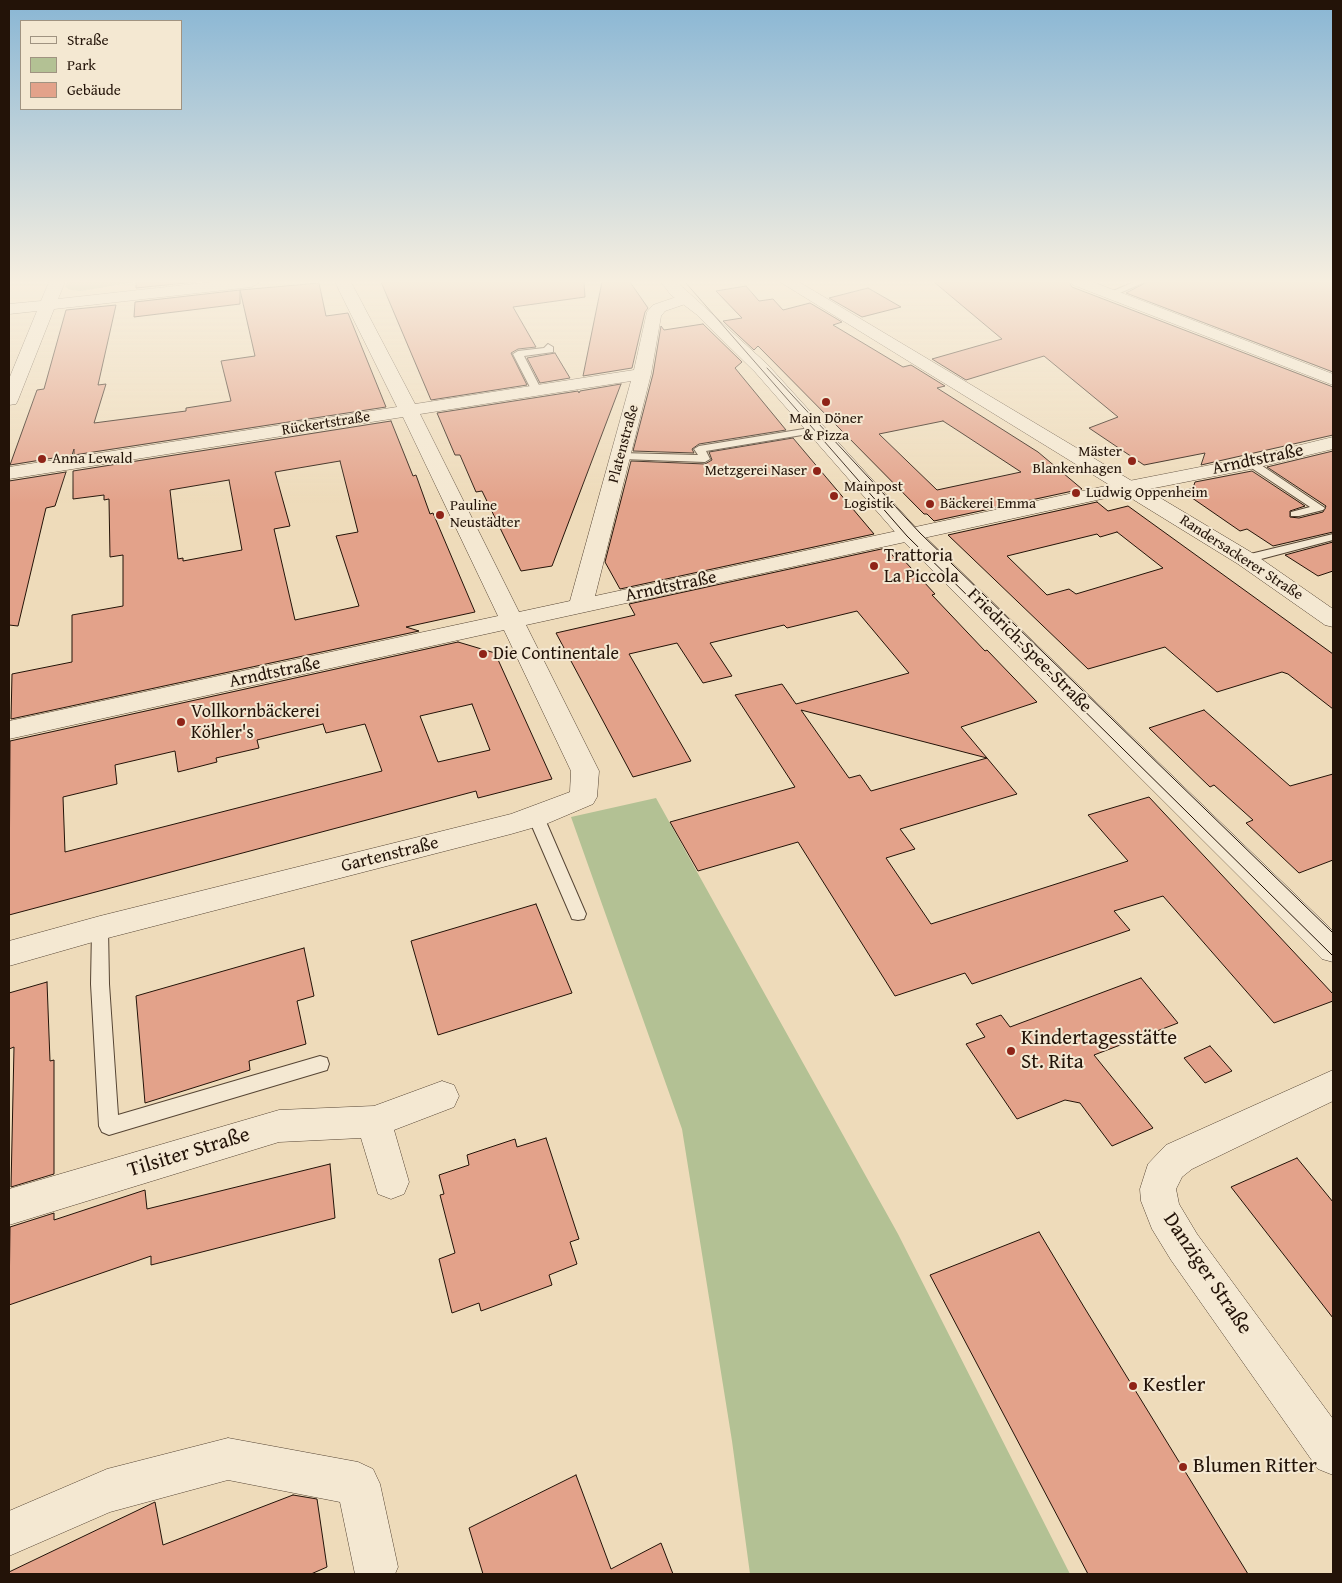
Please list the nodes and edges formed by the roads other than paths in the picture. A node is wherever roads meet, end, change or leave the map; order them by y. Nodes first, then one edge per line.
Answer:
1 (27, 356) edge
2 (381, 356) edge
3 (519, 356) edge
4 (646, 356) edge
5 (749, 356) edge
6 (911, 356) edge
7 (1270, 356) edge
8 (642, 374) junction
9 (1333, 380) edge
10 (537, 391) junction
11 (9, 400) edge
12 (409, 412) junction
13 (816, 430) junction
14 (1333, 443) edge
15 (621, 456) junction
16 (1256, 462) junction
17 (9, 473) edge
18 (1129, 487) junction
19 (1333, 504) edge
20 (1295, 514) dead end
21 (910, 535) junction
22 (1333, 537) edge
23 (1246, 560) junction
24 (580, 607) junction
25 (1333, 620) edge
26 (511, 622) junction
27 (9, 730) edge
28 (536, 817) junction
29 (578, 914) dead end
30 (100, 928) junction
31 (1333, 950) edge
32 (9, 954) edge
33 (320, 1064) dead end
34 (1333, 1085) edge
35 (442, 1096) dead end
36 (374, 1122) junction
37 (391, 1182) dead end
38 (9, 1207) edge
39 (1333, 1454) edge
40 (9, 1534) edge
41 (375, 1568) dead end

1 - 11 street
2 - 12 street
3 - 10 lane
4 - 8 street, Platenstraße
5 - 13 street, Friedrich-Spee-Straße
6 - 18 street, Randersackerer Straße
7 - 9 street
8 - 10 street, Rückertstraße
8 - 15 street, Platenstraße
10 - 12 street, Rückertstraße
12 - 17 street, Rückertstraße
12 - 26 street
13 - 15 lane
13 - 21 street, Friedrich-Spee-Straße
14 - 16 street, Arndtstraße
15 - 24 street, Platenstraße
16 - 18 street, Arndtstraße
16 - 19 lane
16 - 20 lane
18 - 21 street, Arndtstraße
18 - 23 street, Randersackerer Straße
21 - 24 street, Arndtstraße
21 - 31 street, Friedrich-Spee-Straße
22 - 23 lane
23 - 25 street, Randersackerer Straße
24 - 26 street, Arndtstraße
26 - 27 street, Arndtstraße
26 - 28 street, Gartenstraße
28 - 29 lane
28 - 30 street, Gartenstraße
30 - 32 street, Gartenstraße
30 - 33 lane
34 - 39 street, Danziger Straße
35 - 36 street, Tilsiter Straße
36 - 37 street
36 - 38 street, Tilsiter Straße
40 - 41 street

